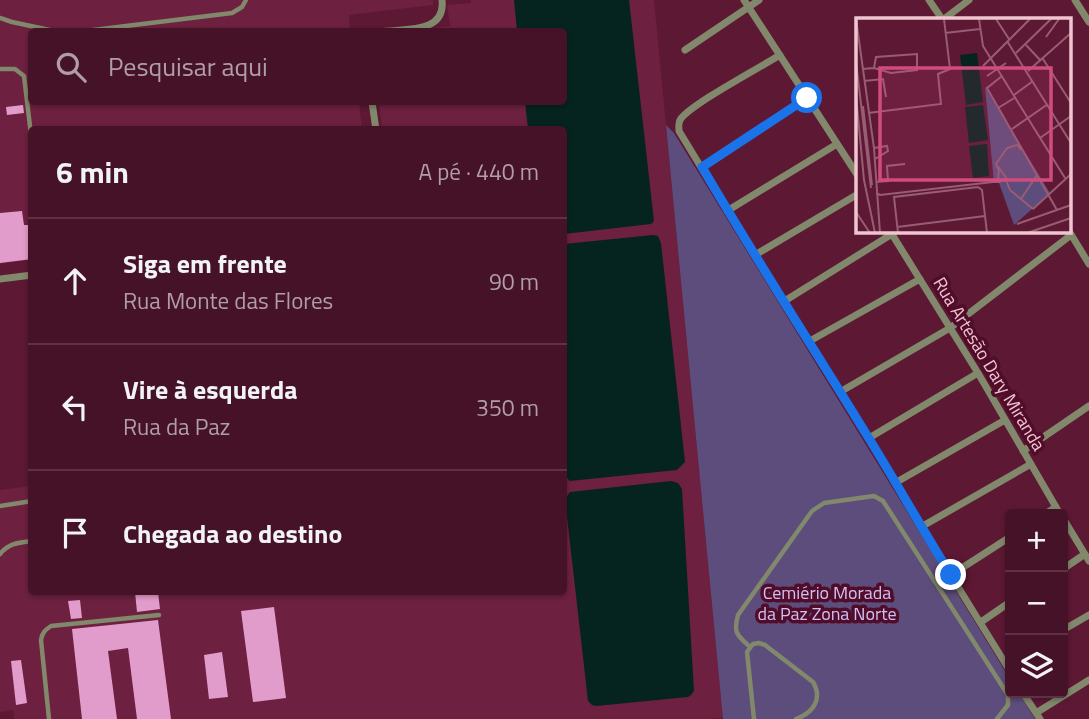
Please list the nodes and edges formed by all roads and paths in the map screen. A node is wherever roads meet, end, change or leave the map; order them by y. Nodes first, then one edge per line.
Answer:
1 (246, 0) edge
2 (442, 0) edge
3 (759, 0) edge
4 (929, 0) edge
5 (969, 0) edge
6 (1075, 0) edge
7 (747, 4) edge
8 (0, 18) edge
9 (942, 18) edge
10 (944, 18) edge
11 (1089, 22) edge
12 (39, 28) edge
13 (110, 28) edge
14 (416, 28) edge
15 (685, 50) dead end
16 (780, 55) junction
17 (0, 69) edge
18 (807, 98) junction
19 (372, 105) edge
20 (30, 126) edge
21 (375, 126) edge
22 (837, 144) junction
23 (702, 167) junction
24 (856, 172) edge
25 (856, 195) edge
26 (727, 211) junction
27 (891, 233) edge
28 (1070, 233) edge
29 (755, 256) junction
30 (1089, 264) edge
31 (28, 276) edge
32 (0, 279) edge
33 (920, 279) junction
34 (783, 302) junction
35 (950, 328) junction
36 (808, 342) junction
37 (978, 373) junction
38 (840, 393) junction
39 (1089, 406) edge
40 (1004, 419) junction
41 (869, 438) junction
42 (1023, 451) junction
43 (1031, 464) junction
44 (895, 483) junction
45 (28, 502) edge
46 (0, 506) edge
47 (1058, 509) edge
48 (1068, 526) edge
49 (921, 527) junction
50 (1005, 540) edge
51 (28, 541) edge
52 (0, 554) edge
53 (1087, 557) edge
54 (1068, 566) edge
55 (951, 575) junction
56 (1005, 606) edge
57 (159, 615) dead end
58 (1089, 615) edge
59 (981, 622) junction
60 (1068, 627) edge
61 (750, 647) junction
62 (1005, 661) edge
63 (1089, 680) edge
64 (1026, 698) edge
65 (1038, 716) edge
66 (800, 718) edge
67 (49, 719) edge
68 (754, 719) edge
69 (997, 719) edge

1 - 13 lane
2 - 14 street
3 - 7 street
4 - 9 street
5 - 10 street
6 - 11 street
7 - 15 street
7 - 16 street
8 - 12 lane
16 - 18 street
16 - 23 street
17 - 20 lane
18 - 22 street
18 - 23 street
19 - 21 street
22 - 24 street
22 - 26 street
23 - 26 street
25 - 29 street
26 - 29 street
27 - 33 street, Rua Artesão Dary Miranda
27 - 34 street
28 - 30 street
28 - 35 street
29 - 34 street
31 - 32 street
33 - 35 street, Rua Artesão Dary Miranda
33 - 36 street
34 - 36 street
35 - 37 street, Rua Artesão Dary Miranda
35 - 38 street
36 - 38 street
37 - 40 street, Rua Artesão Dary Miranda
37 - 41 street
38 - 41 street
39 - 42 street
40 - 42 street, Rua Artesão Dary Miranda
40 - 44 street
41 - 44 street
42 - 43 street, Rua Artesão Dary Miranda
43 - 47 street, Rua Artesão Dary Miranda
43 - 49 street
44 - 49 street
45 - 46 lane
48 - 53 street, Rua Artesão Dary Miranda
49 - 55 street
50 - 55 street
51 - 52 lane
53 - 54 street
55 - 59 street
56 - 59 street
57 - 67 lane
58 - 60 street
59 - 62 street
61 - 66 lane
61 - 68 lane
61 - 69 lane
63 - 65 street
64 - 65 street

